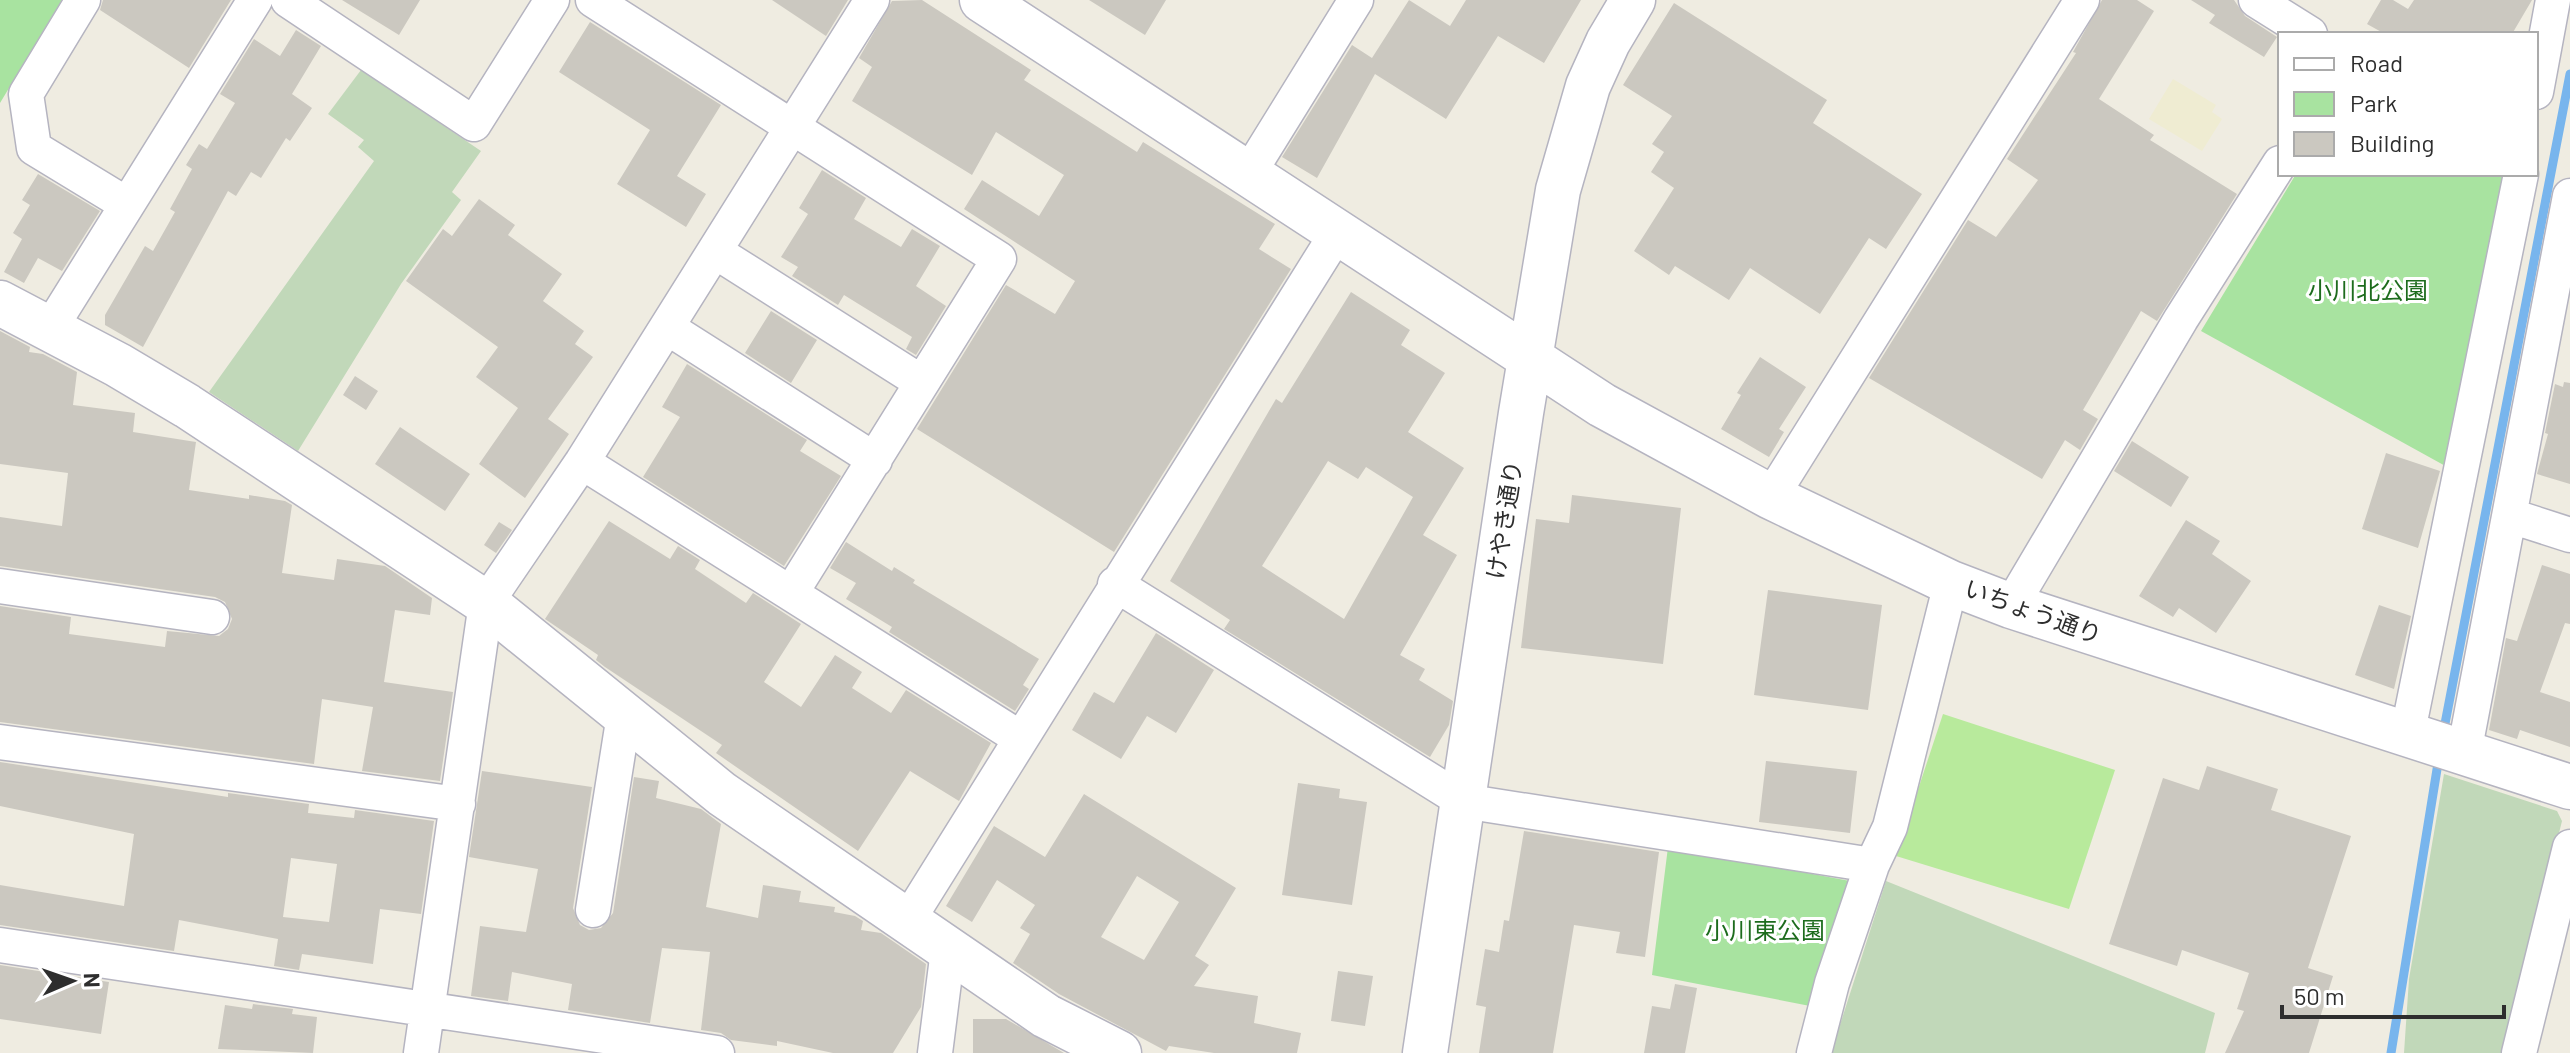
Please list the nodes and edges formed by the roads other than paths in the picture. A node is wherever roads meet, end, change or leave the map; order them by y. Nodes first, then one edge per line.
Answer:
1 (83, 0) edge
2 (255, 0) edge
3 (288, 0) edge
4 (552, 0) edge
5 (593, 0) edge
6 (872, 0) edge
7 (982, 0) edge
8 (1356, 0) edge
9 (1633, 0) edge
10 (2082, 0) edge
11 (2256, 0) edge
12 (2553, 0) edge
13 (2307, 32) edge
14 (2538, 81) edge
15 (792, 127) junction
16 (2278, 166) edge
17 (1249, 173) junction
18 (2521, 176) edge
19 (2570, 196) edge
20 (126, 204) junction
21 (1339, 230) junction
22 (716, 252) junction
23 (0, 303) edge
24 (51, 327) junction
25 (668, 328) junction
26 (1530, 358) junction
27 (921, 382) junction
28 (875, 460) junction
29 (582, 462) junction
30 (1771, 497) junction
31 (2511, 516) junction
32 (2570, 535) edge
33 (1951, 583) junction
34 (1115, 584) junction
35 (0, 586) edge
36 (791, 593) junction
37 (486, 603) junction
38 (2011, 606) junction
39 (212, 617) dead end
40 (624, 715) junction
41 (1020, 738) junction
42 (0, 742) edge
43 (2435, 744) junction
44 (2570, 787) edge
45 (1463, 801) junction
46 (458, 804) junction
47 (2570, 847) edge
48 (1872, 865) junction
49 (593, 910) dead end
50 (908, 920) junction
51 (0, 945) edge
52 (948, 950) junction
53 (427, 1010) junction
54 (421, 1053) edge
55 (717, 1053) edge
56 (935, 1053) edge
57 (1119, 1053) edge
58 (1425, 1053) edge
59 (1814, 1053) edge
60 (2519, 1053) edge

1 - 20 street
2 - 20 street
3 - 4 street
5 - 15 street
6 - 15 street
7 - 17 street, いちょう通り
8 - 17 street
9 - 26 street, けやき通り
10 - 30 street
11 - 13 street
12 - 14 street
15 - 22 street
15 - 27 street
16 - 38 street
17 - 21 street, いちょう通り
18 - 43 street
19 - 31 street
20 - 24 street
21 - 26 street, いちょう通り
21 - 34 street
22 - 25 street
22 - 27 street
23 - 24 street
24 - 37 street
25 - 28 street
25 - 29 street
26 - 30 street, いちょう通り
26 - 45 street, けやき通り
27 - 28 street
28 - 36 street
29 - 36 street
29 - 37 street
30 - 33 street, いちょう通り
31 - 32 street
31 - 43 street
33 - 38 street, いちょう通り
33 - 48 street
34 - 41 street
34 - 45 street
35 - 39 street
36 - 41 street
37 - 40 street
37 - 46 street
38 - 43 street, いちょう通り
40 - 49 street
40 - 50 street
41 - 50 street
42 - 46 street
43 - 44 street, いちょう通り
45 - 48 street
45 - 58 street, けやき通り
46 - 53 street
47 - 60 street
48 - 59 street
50 - 52 street
51 - 53 street
52 - 56 street
52 - 57 street
53 - 54 street
53 - 55 street

